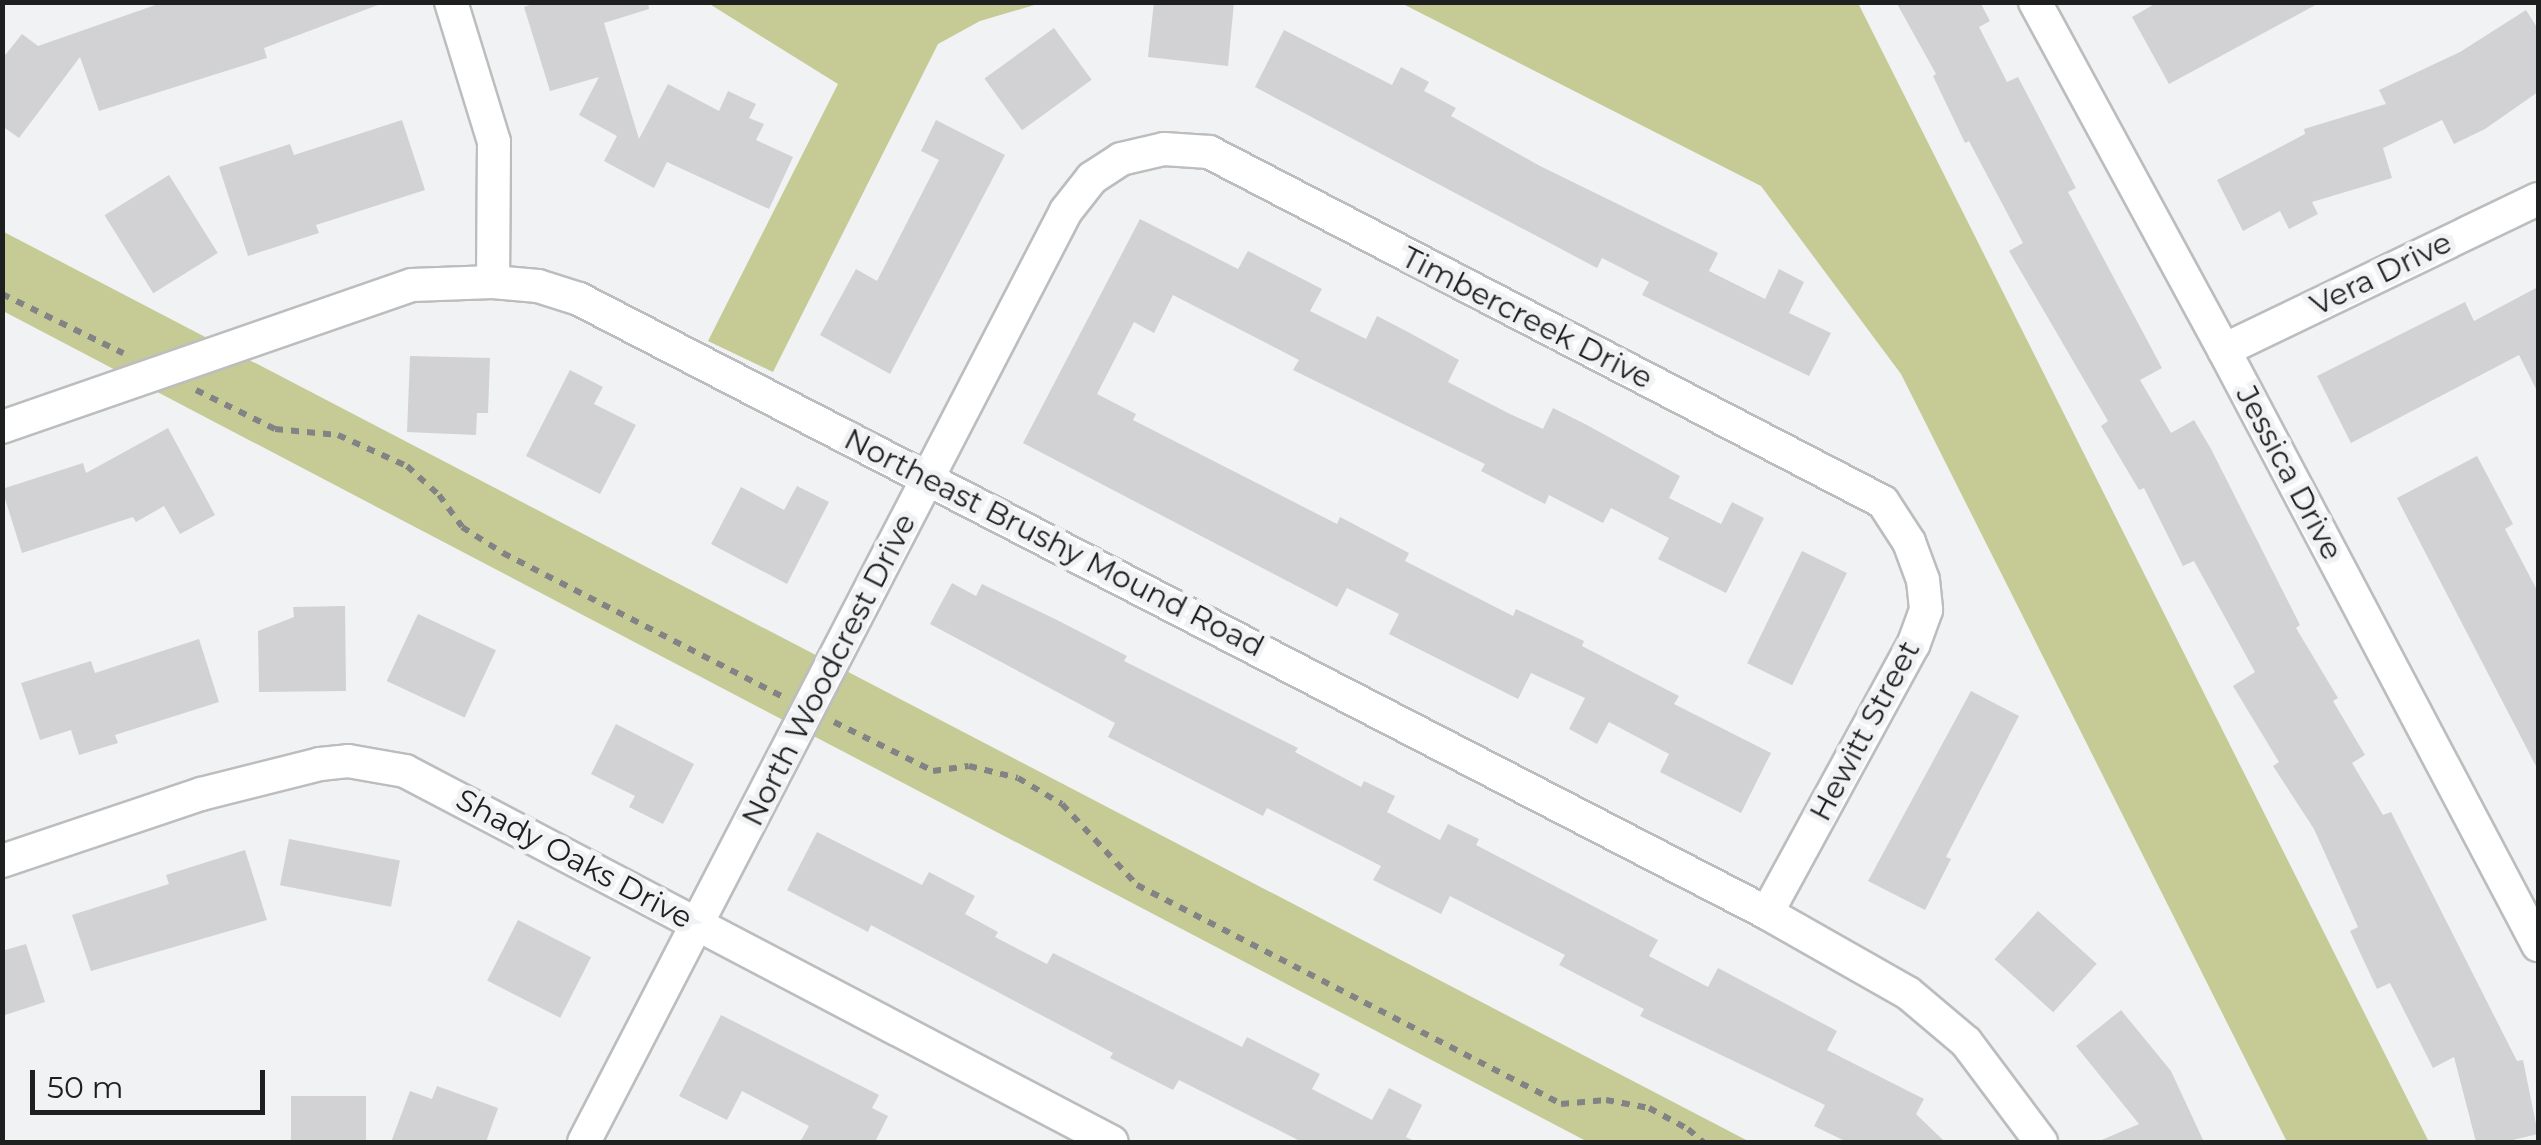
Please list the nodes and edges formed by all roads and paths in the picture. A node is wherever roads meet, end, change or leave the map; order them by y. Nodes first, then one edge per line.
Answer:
1 (452, 2) edge
2 (2041, 5) edge
3 (1120, 160) joint
4 (2538, 199) edge
5 (493, 282) junction
6 (2, 294) edge
7 (2224, 350) junction
8 (156, 370) junction
9 (2, 426) edge
10 (928, 477) junction
11 (1909, 542) joint
12 (808, 709) junction
13 (2, 860) edge
14 (1768, 913) junction
15 (697, 924) junction
16 (2538, 946) edge
17 (2032, 1130) edge
18 (584, 1142) edge
19 (1112, 1142) edge
20 (1703, 1142) edge

1 - 5 street
2 - 7 street, Jessica Drive
3 - 10 street, North Woodcrest Drive
3 - 11 street, Timbercreek Drive
4 - 7 street, Vera Drive
5 - 8 street, Northeast Brushy Mound Road
5 - 10 street, Northeast Brushy Mound Road
6 - 8 path
7 - 16 street, Jessica Drive
8 - 9 street, Northeast Brushy Mound Road
8 - 12 path
10 - 12 street, North Woodcrest Drive
10 - 14 street, Northeast Brushy Mound Road
11 - 14 street, Hewitt Street
12 - 15 street, North Woodcrest Drive
12 - 20 path
13 - 15 street, Shady Oaks Drive
14 - 17 street, Northeast Brushy Mound Road
15 - 18 street, North Woodcrest Drive
15 - 19 street, Shady Oaks Drive

